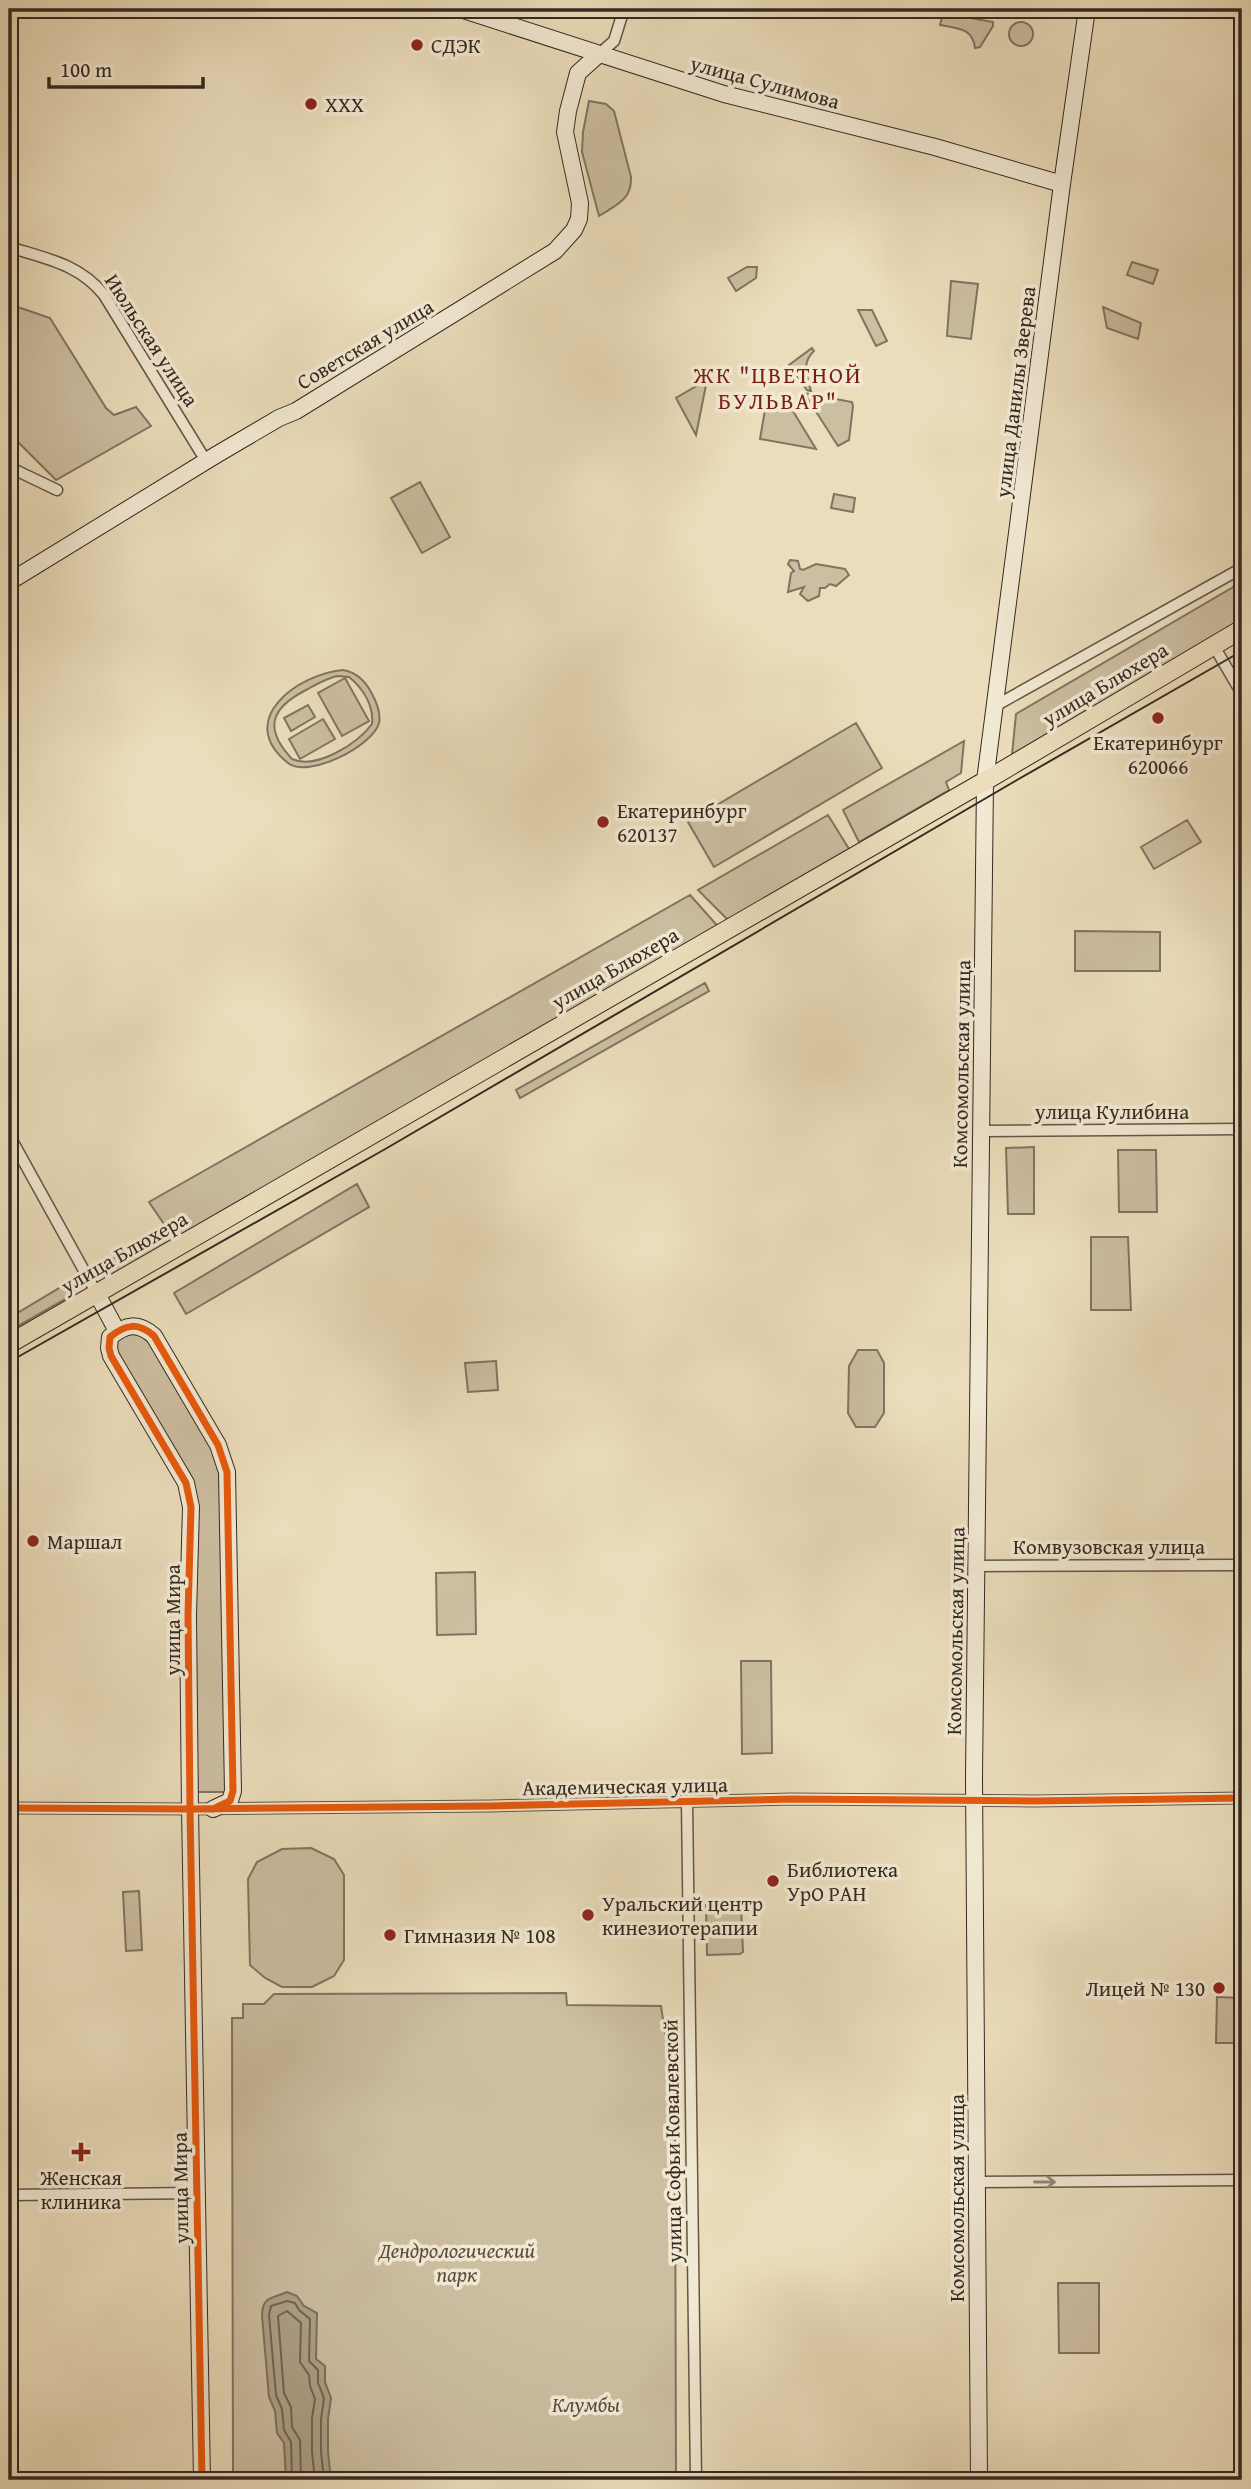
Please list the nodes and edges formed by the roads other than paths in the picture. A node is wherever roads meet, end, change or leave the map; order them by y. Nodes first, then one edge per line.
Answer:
1 (460, 9) edge
2 (624, 9) edge
3 (1087, 9) edge
4 (598, 55) junction
5 (1062, 184) junction
6 (9, 247) edge
7 (206, 461) junction
8 (9, 467) edge
9 (57, 490) dead end
10 (1242, 568) edge
11 (9, 582) edge
12 (1242, 629) edge
13 (1214, 646) junction
14 (1242, 694) edge
15 (995, 706) junction
16 (985, 781) junction
17 (1242, 1129) edge
18 (981, 1131) junction
19 (9, 1135) edge
20 (97, 1294) junction
21 (117, 1331) junction
22 (9, 1345) edge
23 (1242, 1565) edge
24 (977, 1566) junction
25 (1242, 1798) edge
26 (974, 1799) junction
27 (687, 1802) junction
28 (9, 1808) edge
29 (190, 1809) junction
30 (213, 1809) junction
31 (1242, 2180) edge
32 (976, 2182) junction
33 (198, 2193) junction
34 (9, 2195) edge
35 (202, 2480) edge
36 (696, 2480) edge
37 (979, 2480) edge

1 - 4 main road, улица Сулимова
2 - 4 street
3 - 5 main road, улица Данилы Зверева
4 - 5 main road, улица Сулимова
4 - 7 main road, Советская улица
5 - 15 main road, улица Данилы Зверева
6 - 7 street, Июльская улица
7 - 11 main road, Советская улица
8 - 9 street
10 - 15 street
12 - 13 main road, улица Блюхера
13 - 14 street
13 - 16 main road, улица Блюхера
15 - 16 main road, улица Данилы Зверева
16 - 18 main road, Комсомольская улица
16 - 20 main road, улица Блюхера
17 - 18 street, улица Кулибина
18 - 24 main road, Комсомольская улица
19 - 20 street
20 - 21 main road
20 - 22 main road, улица Блюхера
21 - 29 main road, улица Мира
21 - 30 main road
23 - 24 street, Комвузовская улица
24 - 26 main road, Комсомольская улица
25 - 26 street, Академическая улица
26 - 27 street, Академическая улица
26 - 32 main road, Комсомольская улица
27 - 30 street, Академическая улица
27 - 36 street, улица Софьи Ковалевской
28 - 29 street, Академическая улица
29 - 30 street, Академическая улица
29 - 33 main road, улица Мира
32 -> 31 street
32 - 37 main road, Комсомольская улица
33 - 34 street
33 - 35 main road, улица Мира

